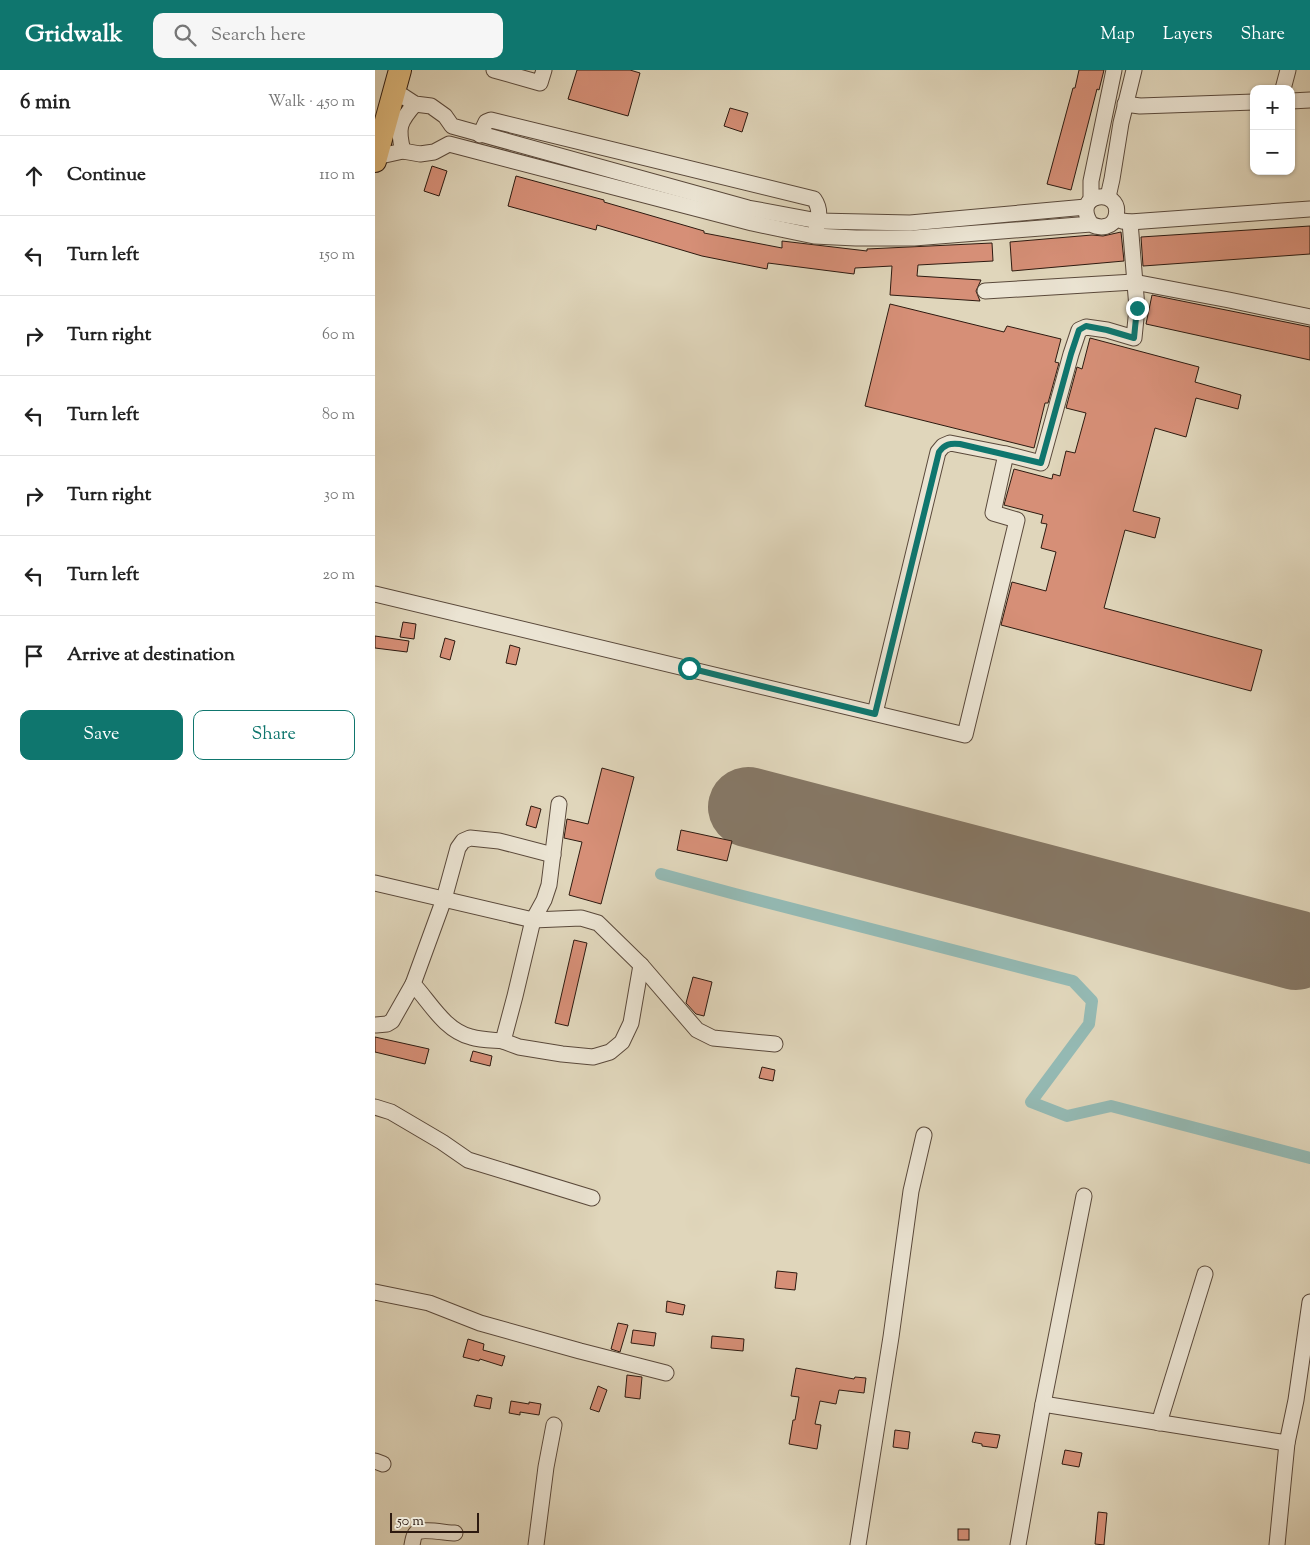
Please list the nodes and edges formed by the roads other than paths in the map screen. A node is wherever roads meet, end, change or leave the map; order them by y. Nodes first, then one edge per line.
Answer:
1 (494, 70) edge
2 (544, 70) edge
3 (1114, 70) edge
4 (1134, 70) edge
5 (1288, 70) edge
6 (398, 80) edge
7 (1284, 85) edge
8 (1310, 100) edge
9 (1295, 101) edge
10 (1250, 102) edge
11 (415, 104) junction
12 (1125, 104) junction
13 (480, 135) junction
14 (403, 150) junction
15 (375, 159) edge
16 (1108, 197) junction
17 (1088, 203) junction
18 (1310, 209) edge
19 (818, 221) junction
20 (1123, 221) junction
21 (1091, 224) junction
22 (815, 236) junction
23 (1134, 282) junction
24 (985, 291) dead end
25 (1310, 317) edge
26 (1006, 454) junction
27 (375, 594) edge
28 (875, 714) junction
29 (559, 804) dead end
30 (553, 855) junction
31 (375, 882) edge
32 (444, 899) junction
33 (533, 920) junction
34 (641, 965) junction
35 (413, 984) junction
36 (376, 1025) edge
37 (503, 1042) junction
38 (775, 1044) dead end
39 (375, 1108) edge
40 (924, 1134) dead end
41 (1084, 1196) dead end
42 (592, 1198) dead end
43 (1205, 1274) dead end
44 (375, 1292) edge
45 (1310, 1302) edge
46 (1307, 1341) edge
47 (666, 1372) dead end
48 (1303, 1402) edge
49 (1043, 1404) junction
50 (1159, 1423) junction
51 (554, 1425) dead end
52 (1287, 1443) junction
53 (455, 1533) dead end
54 (412, 1545) edge
55 (536, 1545) edge
56 (858, 1545) edge
57 (1018, 1545) edge
58 (1277, 1545) edge

1 - 2 street
3 - 17 street
4 - 12 street
5 - 7 street
6 - 11 street
6 - 15 highway
8 - 9 street
10 - 12 street
11 - 13 street
11 - 14 street
12 - 16 street
13 - 19 street
13 - 19 street
14 - 15 street
14 - 22 street
16 - 17 street
16 - 20 street
17 - 19 street
17 - 21 street
18 - 20 street
19 - 22 street
20 - 21 street
20 - 23 street
21 - 22 street
23 - 24 street
23 - 25 street
23 - 26 street
26 - 28 street
26 - 28 street
27 - 28 street
29 - 30 street
30 - 32 street
30 - 33 street
31 - 32 street
32 - 33 street
32 - 35 street
33 - 34 street
33 - 37 street
34 - 37 street
34 - 38 street
35 - 36 street
35 - 37 street
39 - 42 street
40 - 56 street
41 - 49 street
43 - 50 street
44 - 47 street
45 - 46 street
46 - 48 street
48 - 52 street
49 - 50 street
49 - 57 street
50 - 52 street
51 - 55 street
52 - 58 street
53 - 54 street

